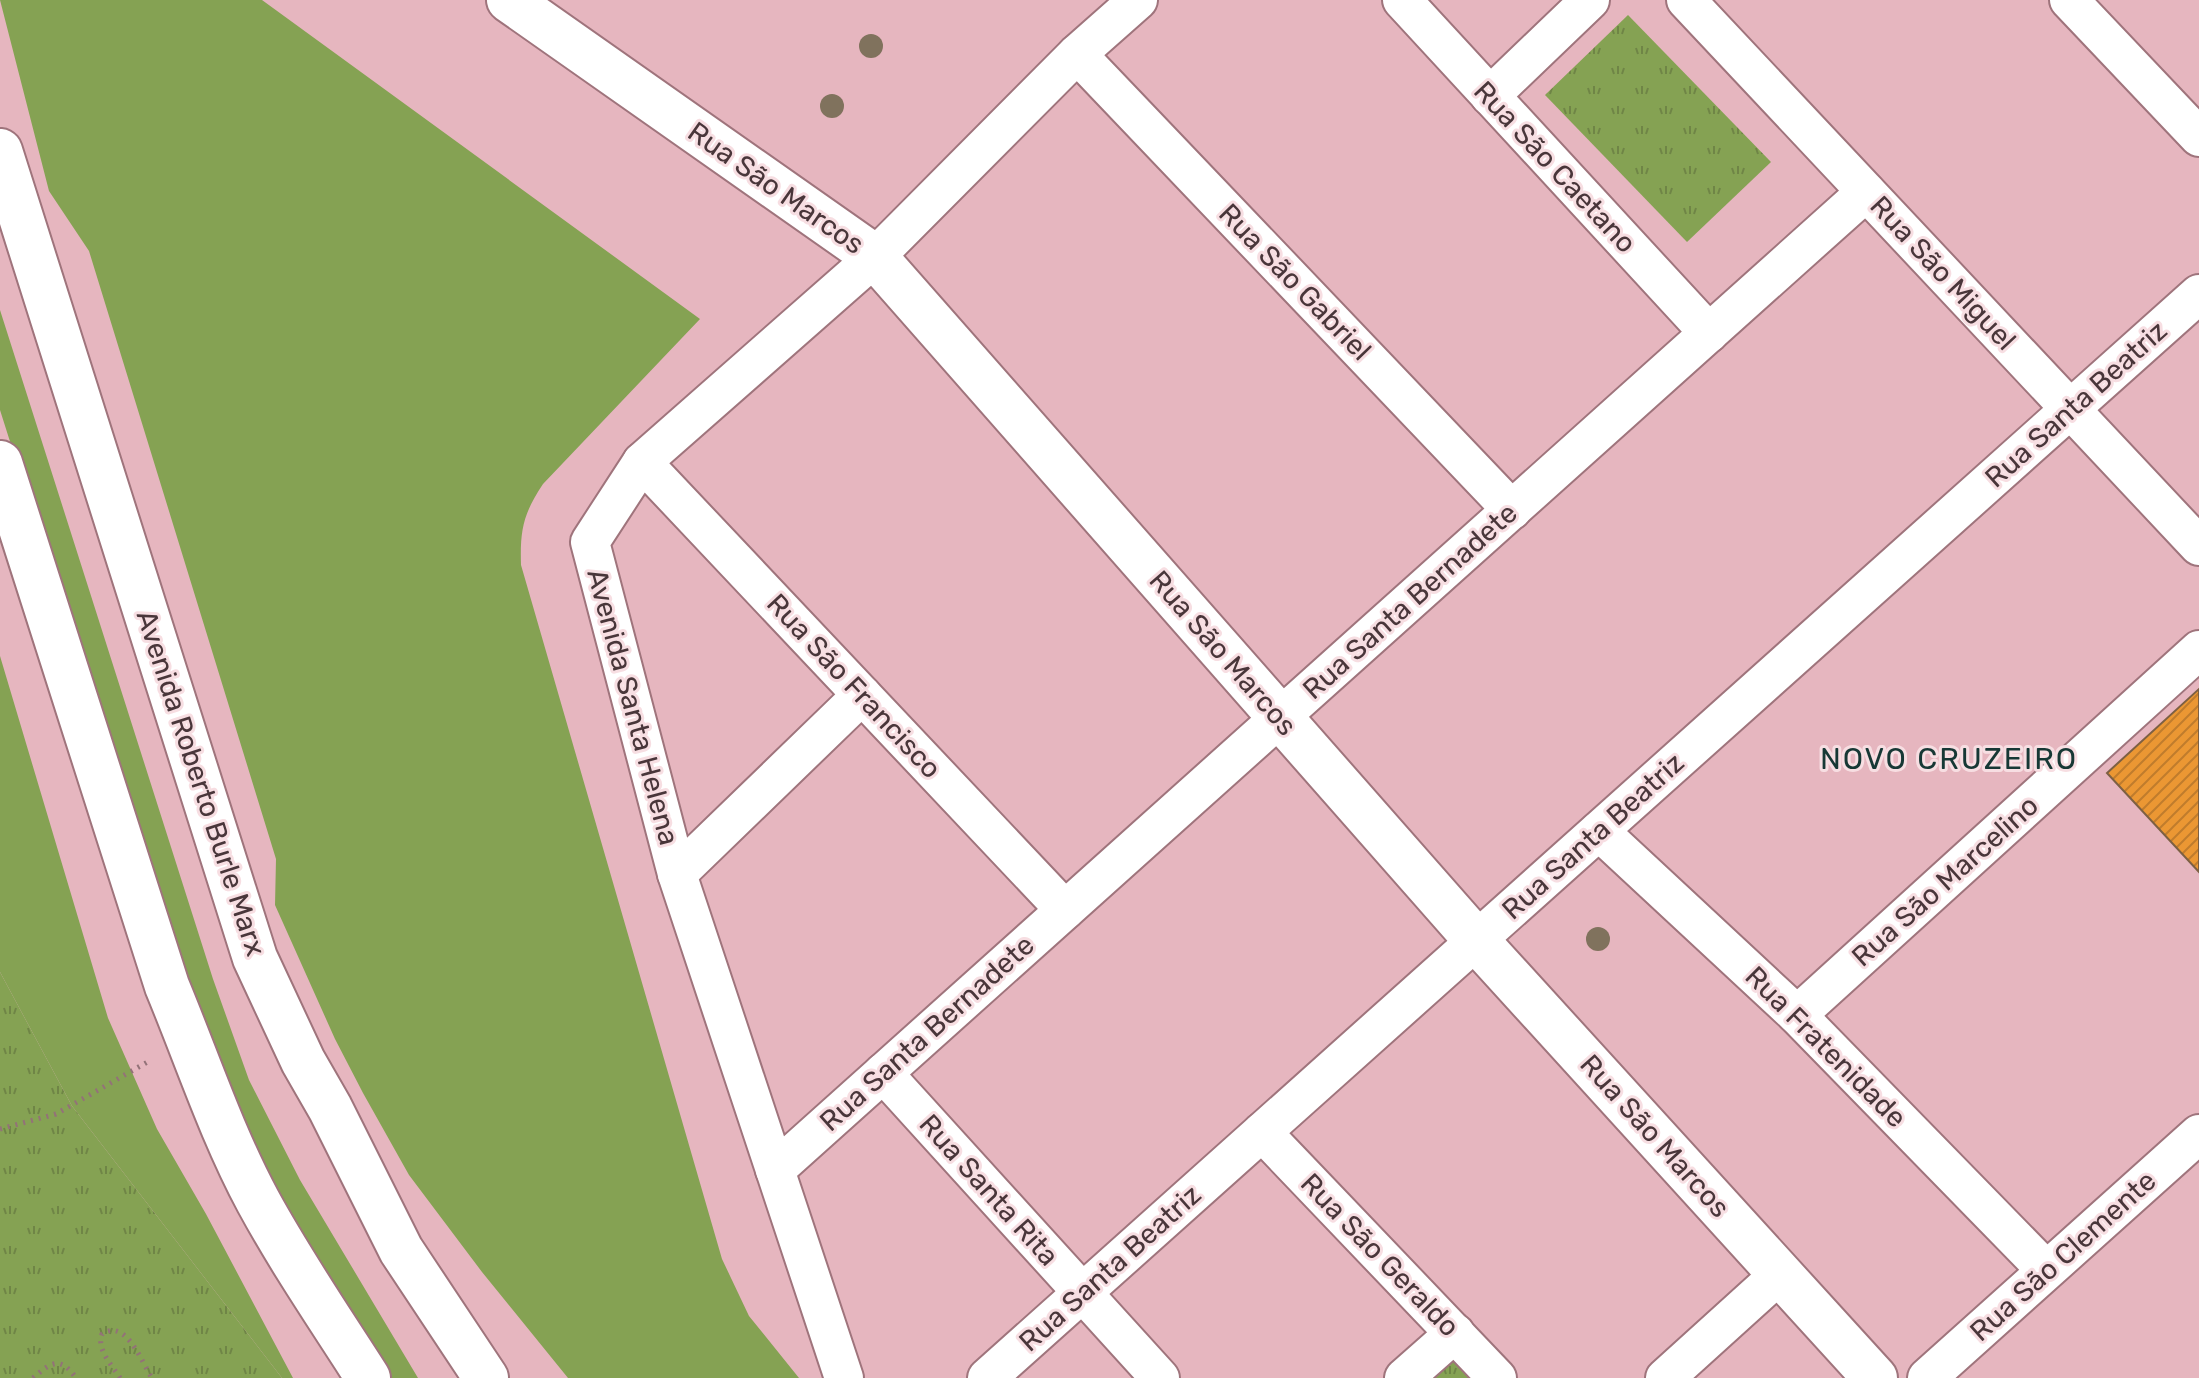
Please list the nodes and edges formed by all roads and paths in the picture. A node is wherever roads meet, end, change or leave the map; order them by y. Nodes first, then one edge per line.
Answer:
1 (509, 0) edge
2 (1138, 0) edge
3 (1402, 0) edge
4 (1590, 0) edge
5 (1686, 0) edge
6 (2069, 0) edge
7 (1077, 54) junction
8 (1490, 96) junction
9 (2199, 137) edge
10 (0, 151) edge
11 (1866, 192) junction
12 (875, 257) junction
13 (2199, 294) edge
14 (1709, 333) junction
15 (2070, 409) junction
16 (642, 462) junction
17 (0, 463) edge
18 (1512, 510) junction
19 (2199, 546) edge
20 (2199, 650) edge
21 (862, 695) junction
22 (1280, 717) junction
23 (1599, 831) junction
24 (677, 874) junction
25 (1065, 910) junction
26 (1476, 940) junction
27 (1797, 1015) junction
28 (190, 1043) junction
29 (883, 1073) junction
30 (0, 1129) edge
31 (1262, 1132) junction
32 (2199, 1134) edge
33 (775, 1170) junction
34 (2046, 1270) junction
35 (1780, 1274) junction
36 (1082, 1293) junction
37 (1455, 1333) junction
38 (33, 1378) edge
39 (76, 1378) edge
40 (120, 1378) edge
41 (152, 1378) edge
42 (368, 1378) edge
43 (486, 1378) edge
44 (844, 1378) edge
45 (987, 1378) edge
46 (1160, 1378) edge
47 (1404, 1378) edge
48 (1497, 1378) edge
49 (1665, 1378) edge
50 (1875, 1378) edge
51 (1927, 1378) edge

1 - 12 main road, Rua São Marcos
2 - 7 street, Avenida Santa Helena
3 - 8 street, Rua São Caetano
4 - 8 street
5 - 11 street, Rua São Miguel
6 - 9 street
7 - 12 street, Avenida Santa Helena
7 - 18 street, Rua São Gabriel
8 - 14 street, Rua São Caetano
10 - 43 main road, Avenida Roberto Burle Marx
11 - 14 street, Rua Santa Bernadete
11 - 15 street, Rua São Miguel
12 - 16 street, Avenida Santa Helena
12 - 22 main road, Rua São Marcos
13 - 15 street, Rua Santa Beatriz
14 - 18 street, Rua Santa Bernadete
15 - 19 street, Rua São Miguel
15 - 23 street, Rua Santa Beatriz
16 - 21 street, Rua São Francisco
16 - 24 street, Avenida Santa Helena
17 - 28 main road
18 - 22 street, Rua Santa Bernadete
20 - 27 street, Rua São Marcelino
21 - 24 street
21 - 25 street, Rua São Francisco
22 - 25 street, Rua Santa Bernadete
22 - 26 main road, Rua São Marcos
23 - 26 street, Rua Santa Beatriz
23 - 27 street, Rua Fratenidade
24 - 33 street, Avenida Santa Helena
25 - 29 street, Rua Santa Bernadete
26 - 31 street, Rua Santa Beatriz
26 - 35 main road, Rua São Marcos
27 - 34 street, Rua Fratenidade
28 - 30 path
28 - 42 main road
29 - 33 street, Rua Santa Bernadete
29 - 36 street, Rua Santa Rita
31 - 36 street, Rua Santa Beatriz
31 - 37 street, Rua São Geraldo
32 - 34 street, Rua São Clemente
33 - 44 street, Avenida Santa Helena
34 - 51 street, Rua São Clemente
35 - 49 street
35 - 50 main road, Rua São Marcos
36 - 45 street, Rua Santa Beatriz
36 - 46 street, Rua Santa Rita
37 - 47 street
37 - 48 street, Rua São Geraldo
38 - 39 path
40 - 41 path

